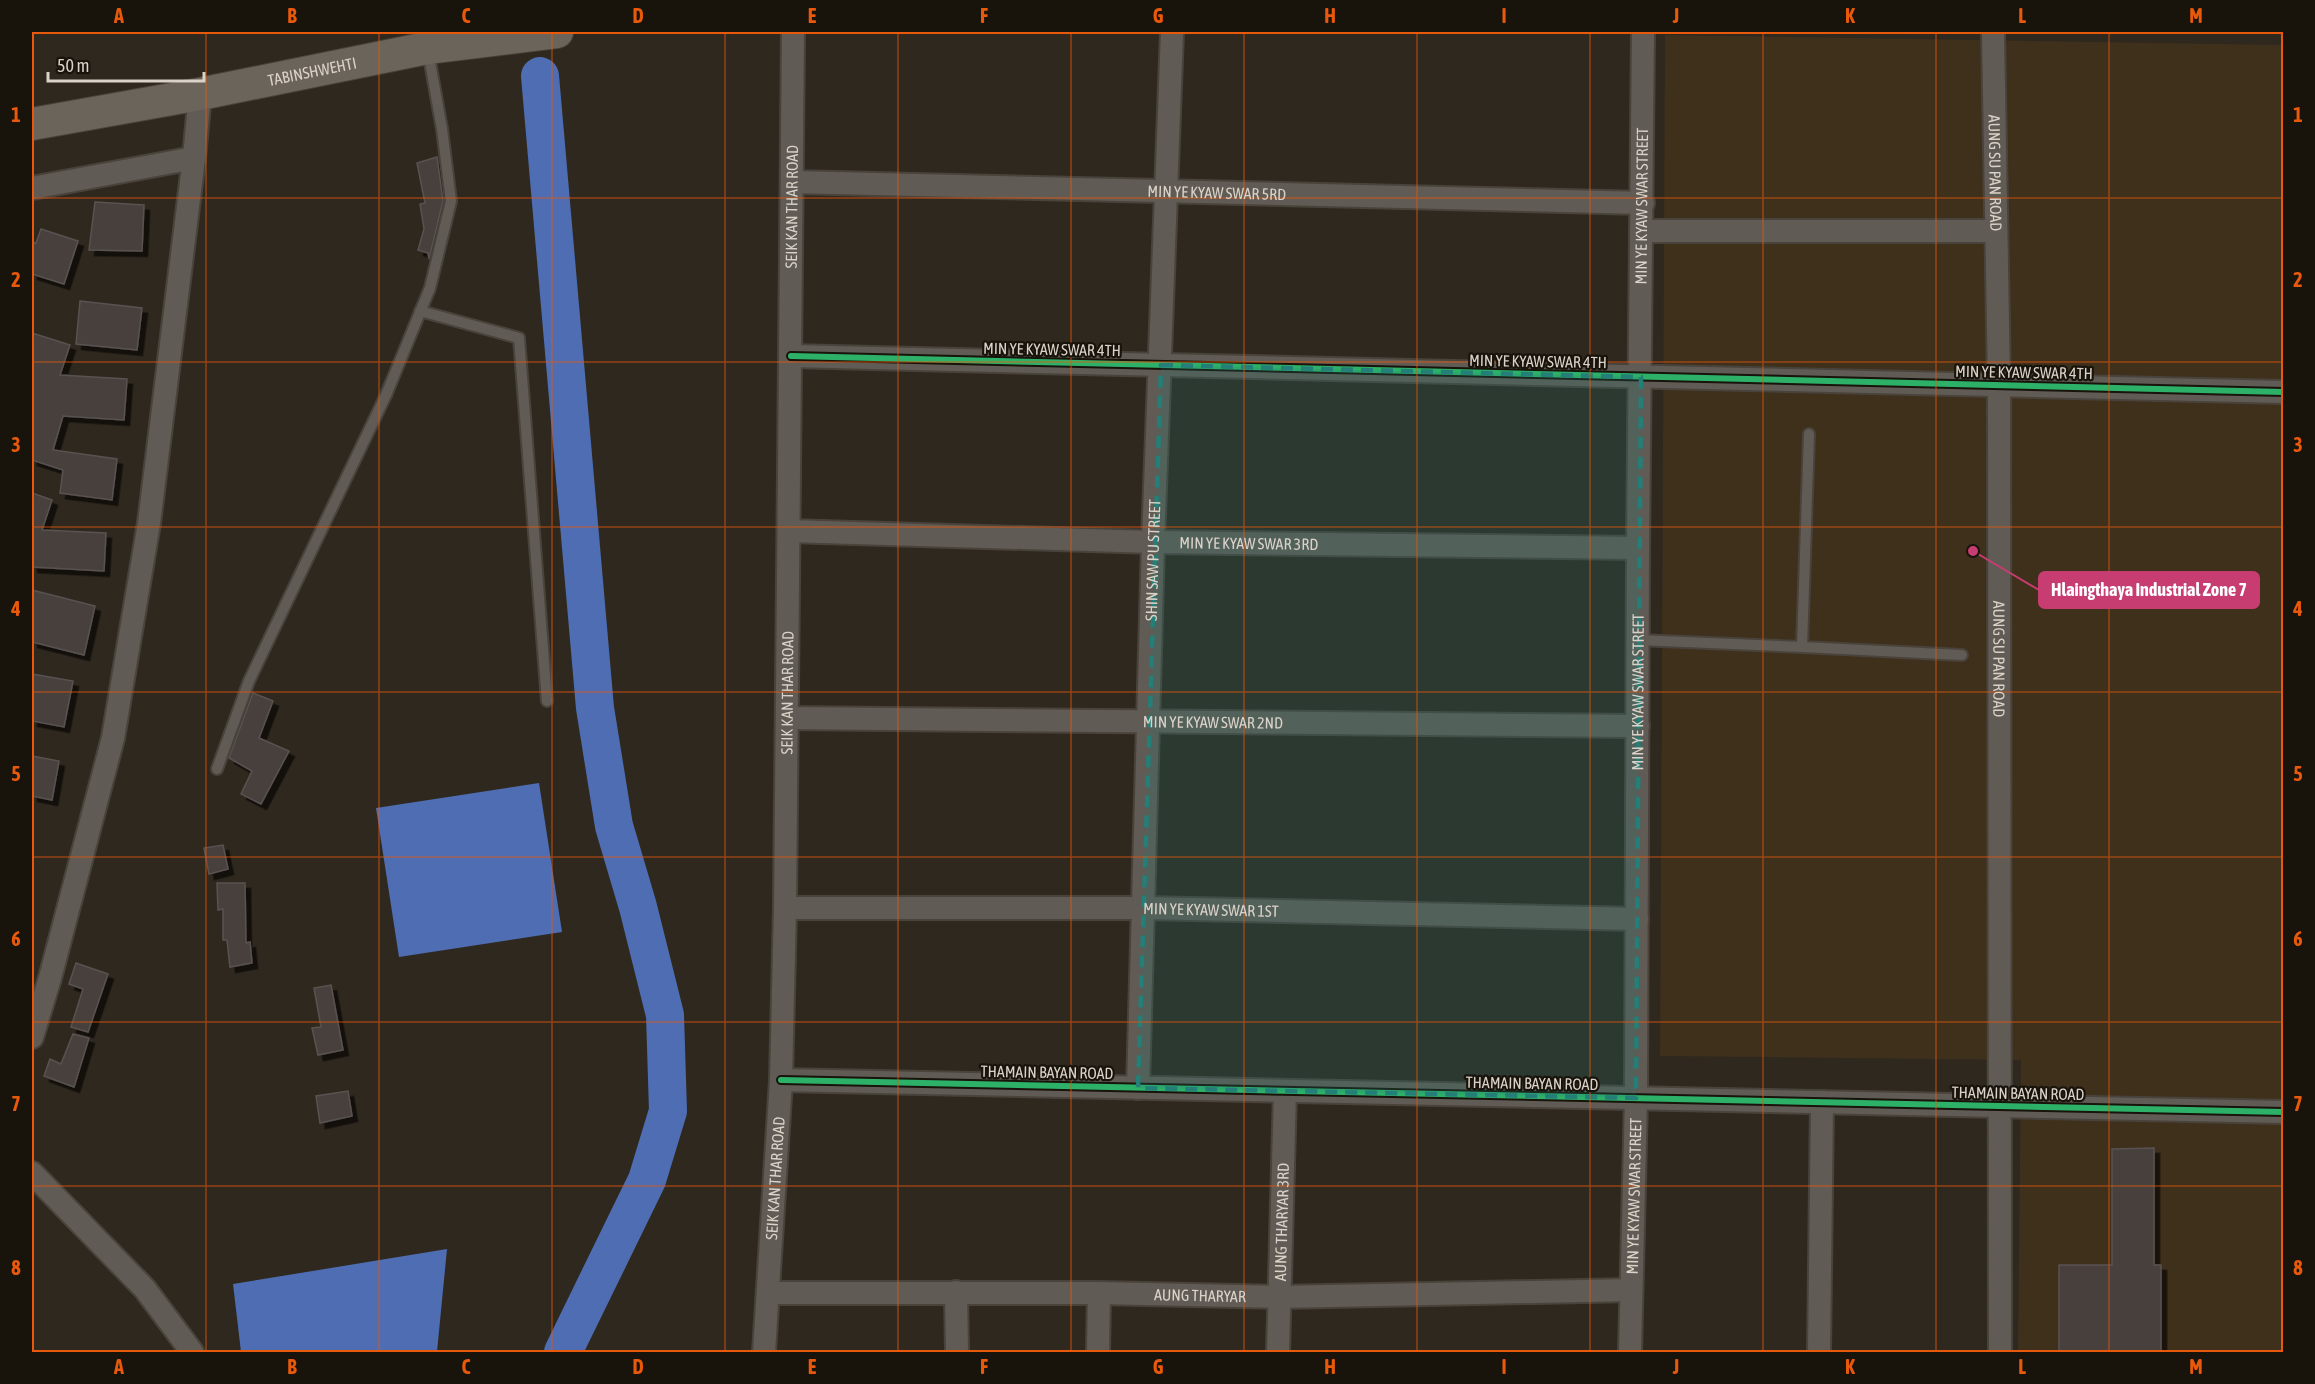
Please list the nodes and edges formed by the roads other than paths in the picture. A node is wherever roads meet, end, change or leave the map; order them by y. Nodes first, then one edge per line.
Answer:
1 (557, 32) edge
2 (793, 32) edge
3 (1172, 32) edge
4 (1643, 32) edge
5 (1993, 32) edge
6 (427, 48) junction
7 (200, 94) junction
8 (32, 124) edge
9 (194, 158) junction
10 (793, 182) junction
11 (32, 188) edge
12 (1167, 191) junction
13 (1643, 203) junction
14 (1641, 231) junction
15 (1996, 231) junction
16 (420, 311) junction
17 (791, 356) junction
18 (1161, 365) junction
19 (1641, 377) junction
20 (1999, 385) junction
21 (2283, 392) edge
22 (1809, 434) dead end
23 (789, 531) junction
24 (1153, 542) junction
25 (1638, 548) junction
26 (1638, 640) junction
27 (1802, 647) junction
28 (1962, 655) dead end
29 (547, 701) dead end
30 (787, 718) junction
31 (1149, 722) junction
32 (1638, 726) junction
33 (217, 769) dead end
34 (785, 908) junction
35 (1144, 908) junction
36 (1637, 919) junction
37 (32, 1037) edge
38 (781, 1080) junction
39 (1138, 1088) junction
40 (1285, 1091) junction
41 (1636, 1098) junction
42 (1822, 1102) junction
43 (2001, 1106) junction
44 (2283, 1112) edge
45 (32, 1173) edge
46 (1632, 1290) junction
47 (956, 1292) junction
48 (768, 1293) junction
49 (1099, 1293) junction
50 (1280, 1298) junction
51 (192, 1353) edge
52 (764, 1353) edge
53 (957, 1353) edge
54 (1098, 1353) edge
55 (1278, 1353) edge
56 (1630, 1353) edge
57 (1819, 1353) edge
58 (2000, 1353) edge

1 - 6 main road, TABINSHWEHTI
2 - 10 street, SEIK KAN THAR ROAD
3 - 12 street, SHIN SAW PU STREET
4 - 13 street, MIN YE KYAW SWAR STREET
5 - 15 street, AUNG SU PAN ROAD
6 - 7 main road, TABINSHWEHTI
6 - 16 lane
7 - 8 main road, TABINSHWEHTI
7 - 9 street
9 - 11 street
9 - 37 street
10 - 12 street, MIN YE KYAW SWAR 5RD
10 - 17 street, SEIK KAN THAR ROAD
12 - 13 street, MIN YE KYAW SWAR 5RD
12 - 18 street, SHIN SAW PU STREET
13 - 14 street, MIN YE KYAW SWAR STREET
14 - 15 street
14 - 19 street, MIN YE KYAW SWAR STREET
15 - 20 street, AUNG SU PAN ROAD
16 - 29 lane
16 - 33 lane
17 - 18 street, MIN YE KYAW SWAR 4TH
17 - 23 street, SEIK KAN THAR ROAD
18 - 19 street, MIN YE KYAW SWAR 4TH
18 - 24 street, SHIN SAW PU STREET
19 - 20 street, MIN YE KYAW SWAR 4TH
19 - 25 street, MIN YE KYAW SWAR STREET
20 - 21 street, MIN YE KYAW SWAR 4TH
20 - 43 street, AUNG SU PAN ROAD
22 - 27 lane
23 - 24 street, MIN YE KYAW SWAR 3RD
23 - 30 street, SEIK KAN THAR ROAD
24 - 25 street, MIN YE KYAW SWAR 3RD
24 - 31 street, SHIN SAW PU STREET
25 - 26 street, MIN YE KYAW SWAR STREET
26 - 27 lane
26 - 32 street, MIN YE KYAW SWAR STREET
27 - 28 lane
30 - 31 street, MIN YE KYAW SWAR 2ND
30 - 34 street, SEIK KAN THAR ROAD
31 - 32 street, MIN YE KYAW SWAR 2ND
31 - 35 street, SHIN SAW PU STREET
32 - 36 street, MIN YE KYAW SWAR STREET
34 - 35 street, MIN YE KYAW SWAR 1ST
34 - 38 street, SEIK KAN THAR ROAD
35 - 36 street, MIN YE KYAW SWAR 1ST
35 - 39 street, SHIN SAW PU STREET
36 - 41 street, MIN YE KYAW SWAR STREET
38 - 39 street, THAMAIN BAYAN ROAD
38 - 48 street, SEIK KAN THAR ROAD
39 - 40 street, THAMAIN BAYAN ROAD
40 - 41 street, THAMAIN BAYAN ROAD
40 - 50 street, AUNG THARYAR 3RD
41 - 42 street, THAMAIN BAYAN ROAD
41 - 46 street, MIN YE KYAW SWAR STREET
42 - 43 street, THAMAIN BAYAN ROAD
42 - 57 street
43 - 44 street, THAMAIN BAYAN ROAD
43 - 58 street, AUNG SU PAN ROAD
45 - 51 street
46 - 50 street, AUNG THARYAR
46 - 56 street, MIN YE KYAW SWAR STREET
47 - 48 street, AUNG THARYAR
47 - 49 street, AUNG THARYAR
47 - 53 street
48 - 52 street, SEIK KAN THAR ROAD
49 - 50 street, AUNG THARYAR
49 - 54 street
50 - 55 street, AUNG THARYAR 3RD

